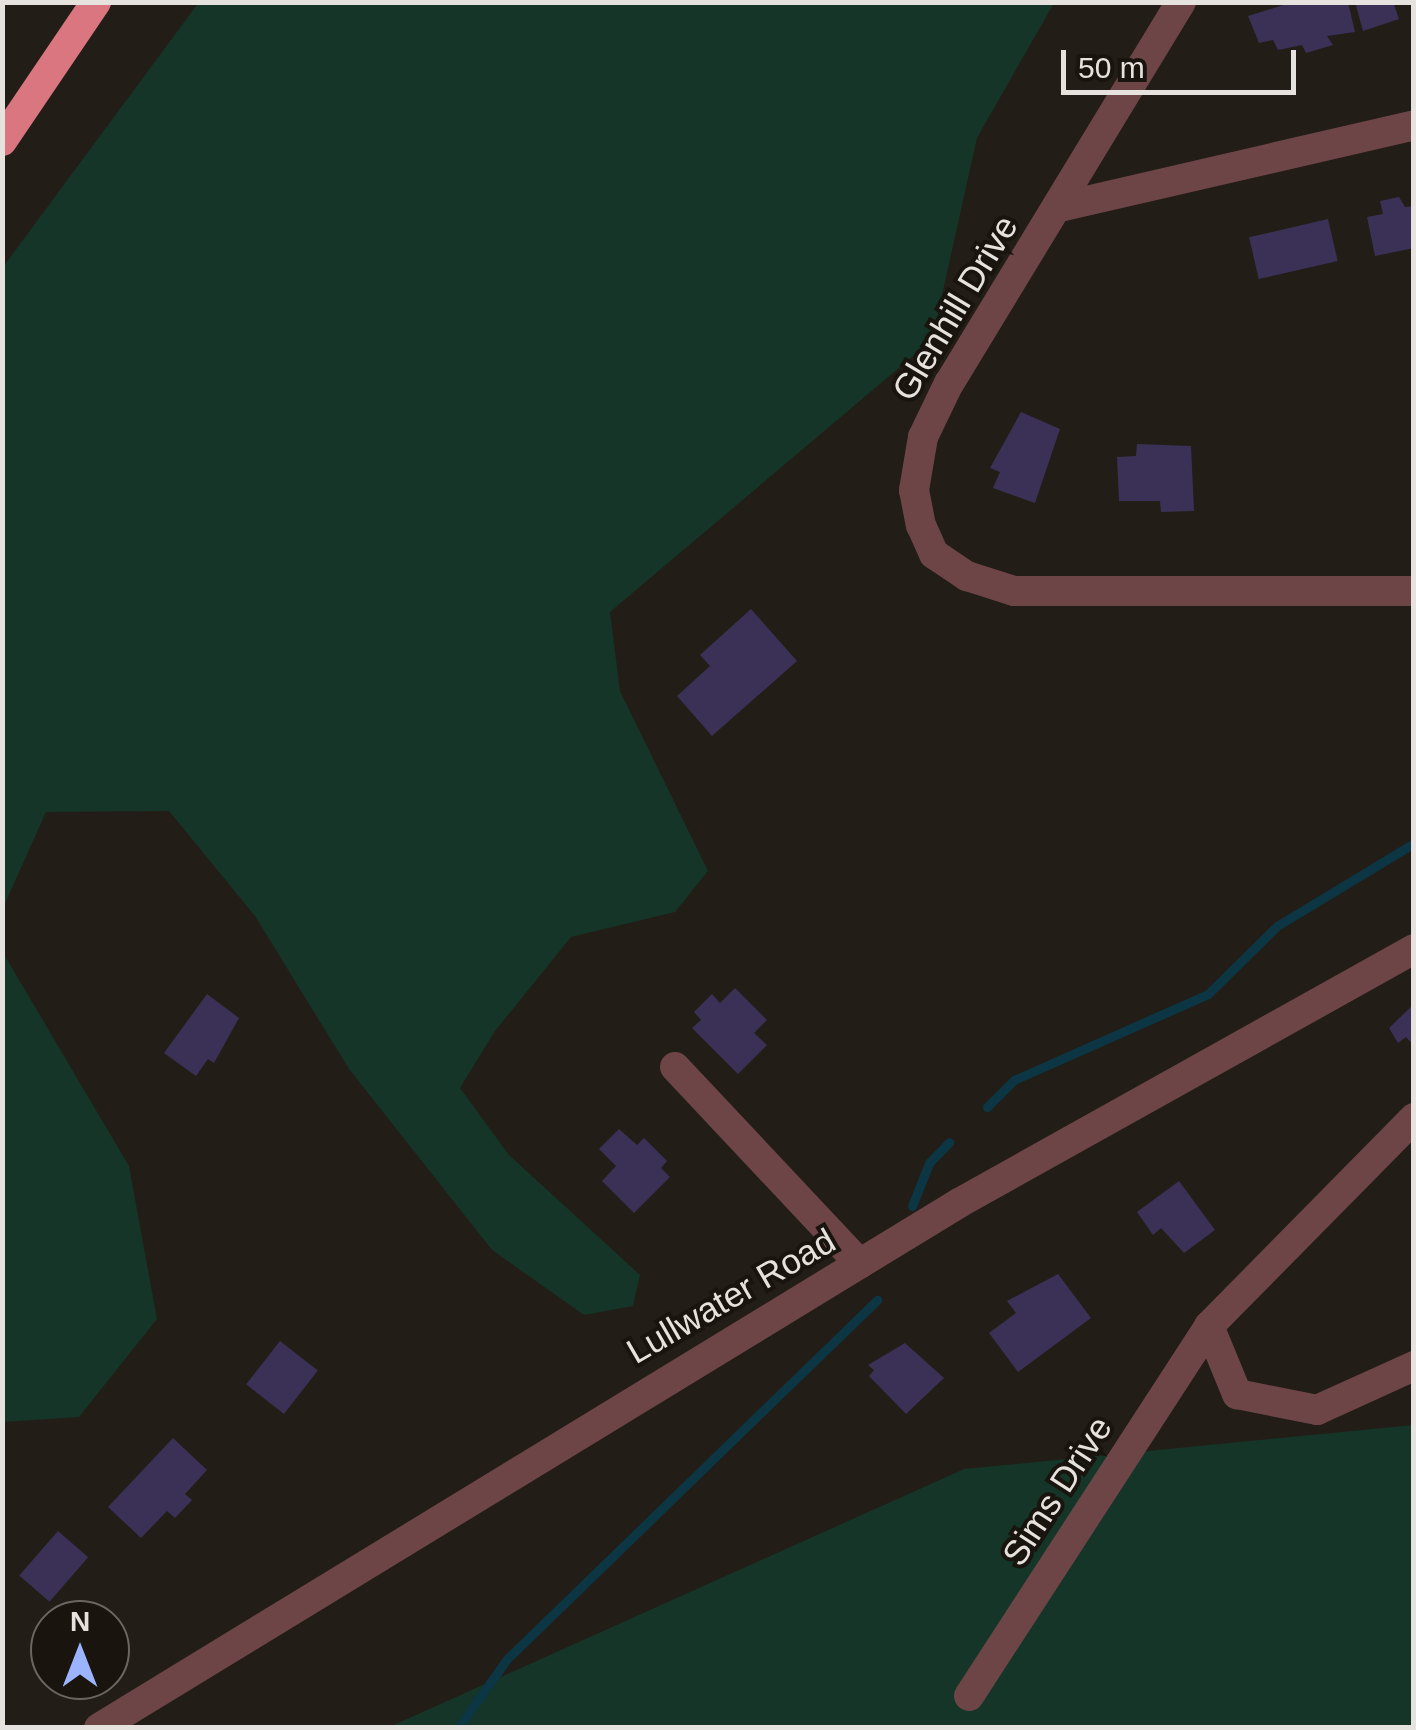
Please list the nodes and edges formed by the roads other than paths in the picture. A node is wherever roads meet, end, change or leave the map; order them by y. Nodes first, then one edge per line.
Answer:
1 (96, 2) edge
2 (1180, 2) edge
3 (1414, 125) edge
4 (2, 141) edge
5 (1060, 207) junction
6 (1414, 591) edge
7 (1414, 949) edge
8 (675, 1066) dead end
9 (1414, 1118) edge
10 (860, 1264) junction
11 (1209, 1326) junction
12 (1414, 1366) edge
13 (969, 1696) dead end
14 (99, 1728) edge

1 - 4 highway
2 - 5 street, Glenhill Drive
3 - 5 street
5 - 6 street, Glenhill Drive
7 - 10 street, Lullwater Road
8 - 10 street
9 - 11 street, Sims Drive
10 - 14 street, Lullwater Road
11 - 12 street
11 - 13 street, Sims Drive

